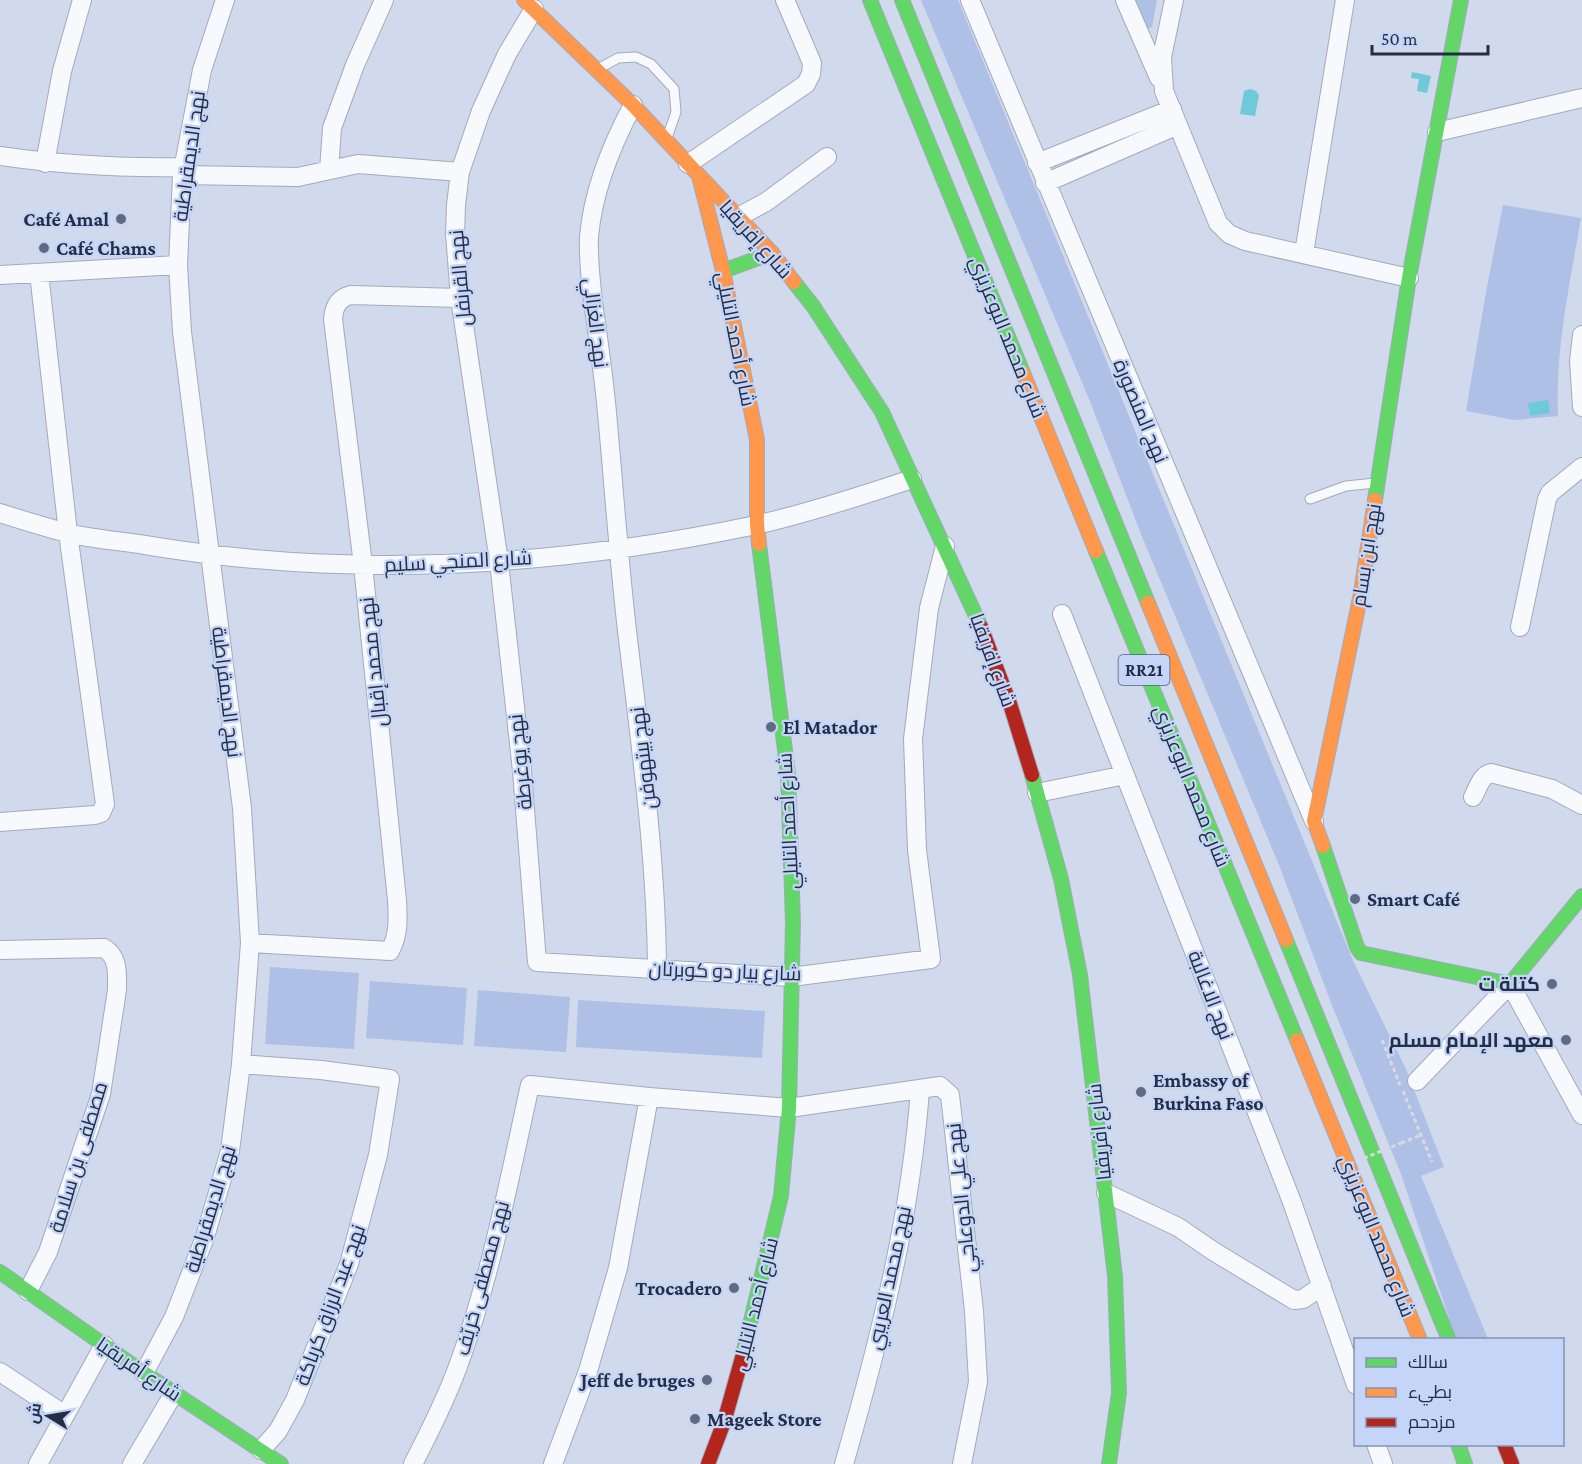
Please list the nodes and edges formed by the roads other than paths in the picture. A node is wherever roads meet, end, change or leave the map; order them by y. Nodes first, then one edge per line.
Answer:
1 (82, 0) edge
2 (225, 0) edge
3 (384, 0) edge
4 (785, 0) edge
5 (870, 0) edge
6 (902, 0) edge
7 (969, 0) edge
8 (1125, 0) edge
9 (1174, 0) edge
10 (1345, 0) edge
11 (1461, 0) edge
12 (529, 4) edge
13 (597, 70) junction
14 (1164, 91) junction
15 (1582, 98) edge
16 (633, 105) junction
17 (1175, 117) junction
18 (1437, 132) junction
19 (666, 140) junction
20 (0, 156) edge
21 (827, 157) dead end
22 (45, 163) junction
23 (1037, 163) junction
24 (329, 170) junction
25 (694, 170) junction
26 (183, 171) junction
27 (460, 172) junction
28 (1045, 183) junction
29 (738, 218) junction
30 (772, 254) junction
31 (1304, 254) junction
32 (178, 265) junction
33 (723, 272) junction
34 (39, 273) junction
35 (0, 275) edge
36 (1410, 278) junction
37 (460, 298) junction
38 (1582, 335) edge
39 (1581, 396) edge
40 (1582, 467) edge
41 (912, 479) junction
42 (1378, 483) junction
43 (1310, 499) dead end
44 (0, 513) edge
45 (757, 524) junction
46 (68, 533) junction
47 (945, 546) junction
48 (620, 549) junction
49 (210, 556) junction
50 (499, 562) junction
51 (363, 565) junction
52 (1062, 614) dead end
53 (1520, 627) dead end
54 (1125, 775) junction
55 (1037, 793) junction
56 (1473, 796) dead end
57 (1582, 805) edge
58 (1314, 821) junction
59 (0, 822) edge
60 (1582, 896) edge
61 (250, 943) junction
62 (0, 950) edge
63 (537, 962) joint
64 (657, 968) junction
65 (791, 977) junction
66 (1510, 984) junction
67 (241, 1064) junction
68 (1417, 1081) dead end
69 (920, 1089) junction
70 (649, 1097) junction
71 (789, 1108) junction
72 (1582, 1115) edge
73 (1106, 1193) junction
74 (0, 1272) edge
75 (1322, 1286) junction
76 (28, 1291) junction
77 (1419, 1338) edge
78 (1450, 1338) edge
79 (104, 1345) junction
80 (0, 1372) edge
81 (144, 1373) junction
82 (1354, 1379) edge
83 (174, 1393) junction
84 (65, 1415) junction
85 (1376, 1446) edge
86 (1459, 1446) edge
87 (1505, 1446) edge
88 (261, 1450) junction
89 (38, 1464) edge
90 (132, 1464) edge
91 (281, 1464) edge
92 (413, 1464) edge
93 (553, 1464) edge
94 (708, 1464) edge
95 (844, 1464) edge
96 (962, 1464) edge
97 (1109, 1464) edge
98 (1383, 1464) edge
99 (1465, 1464) edge
100 (1512, 1464) edge

1 - 22 street
2 - 26 street, نهج الديمقراطية
3 - 24 street
4 - 25 street
5 - 77 main road, شارع محمد البوعزيزي / RR21
6 - 78 main road, شارع محمد البوعزيزي / RR21
7 - 23 street, نهج المنصورة
8 - 14 street
9 - 14 street
10 - 31 street
11 - 18 main road, نهج ابن بسام
12 - 13 main road, شارع إفريقيا
12 - 27 street, نهج القرنفل
13 - 16 main road, شارع إفريقيا
13 - 19 lane
14 - 17 street
15 - 18 street
16 - 19 main road, شارع إفريقيا
16 - 48 street, نهج الغزالي
17 - 23 street
17 - 28 street
17 - 31 street
18 - 36 main road, نهج ابن بسام
19 - 25 main road, شارع إفريقيا
20 - 22 street
21 - 29 street
22 - 26 street
23 - 28 street, نهج المنصورة
24 - 26 street
24 - 27 street
25 - 29 main road, شارع إفريقيا
25 - 33 main road, شارع أحمد التليلي
26 - 32 street, نهج الديمقراطية
27 - 37 street, نهج القرنفل
28 - 58 street, نهج المنصورة
29 - 30 main road, شارع إفريقيا
30 - 33 main road
30 - 41 main road, شارع إفريقيا
31 - 36 street
32 - 34 street
32 - 49 street, نهج الديمقراطية
33 - 45 main road, شارع أحمد التليلي
34 - 35 street
34 - 46 street
36 - 42 main road, نهج ابن بسام
37 - 50 street, نهج القرنفل
37 - 51 street, نهج محمد إقبال
38 - 39 street
40 - 53 street
41 - 45 street, شارع المنجي سليم
41 - 47 main road, شارع إفريقيا
42 - 43 lane
42 - 58 main road, نهج ابن بسام
44 - 46 street, شارع المنجي سليم
45 - 48 street, شارع المنجي سليم
45 - 65 main road, شارع أحمد التليلي
46 - 49 street, شارع المنجي سليم
46 - 59 street
47 - 55 main road, شارع إفريقيا
47 - 65 street, شارع بيار دو كوبرتان
48 - 50 street, شارع المنجي سليم
48 - 64 street, نهج بيتهوفن
49 - 51 street, شارع المنجي سليم
49 - 61 street, نهج الديمقراطية
50 - 51 street, شارع المنجي سليم
50 - 63 street, نهج يوغرطة
51 - 61 street, نهج محمد إقبال
52 - 54 street, نهج الاغالبة
54 - 55 street
54 - 75 street, نهج الاغالبة
55 - 73 main road, شارع إفريقيا
56 - 57 street
58 - 66 main road
60 - 66 main road
61 - 67 street, نهج الديمقراطية
62 - 76 street, مصطفى بن سلامة
63 - 64 street, شارع بيار دو كوبرتان
64 - 65 street, شارع بيار دو كوبرتان
65 - 71 main road, شارع أحمد التليلي
66 - 68 street
66 - 72 street
67 - 81 street, نهج الديمقراطية
67 - 88 street, نهج عبد الرزاق كرباكة
69 - 71 street
69 - 95 street, نهج محمد العريبي
69 - 96 street, نهج علي الدوعاجي
70 - 71 street
70 - 92 street, نهج مصطفى خريّف
70 - 93 street
71 - 94 main road, شارع أحمد التليلي
73 - 75 street
73 - 97 main road, شارع إفريقيا
74 - 76 main road, شارع أفريقيا
75 - 82 street, نهج الاغالبة
76 - 79 main road, شارع أفريقيا
79 - 81 main road, شارع أفريقيا
79 - 84 street
80 - 84 street
81 - 83 main road, شارع أفريقيا
83 - 88 main road, شارع أفريقيا
83 - 90 street
84 - 89 street
85 - 98 street
86 - 99 main road
87 - 100 main road
88 - 91 main road, شارع أفريقيا

